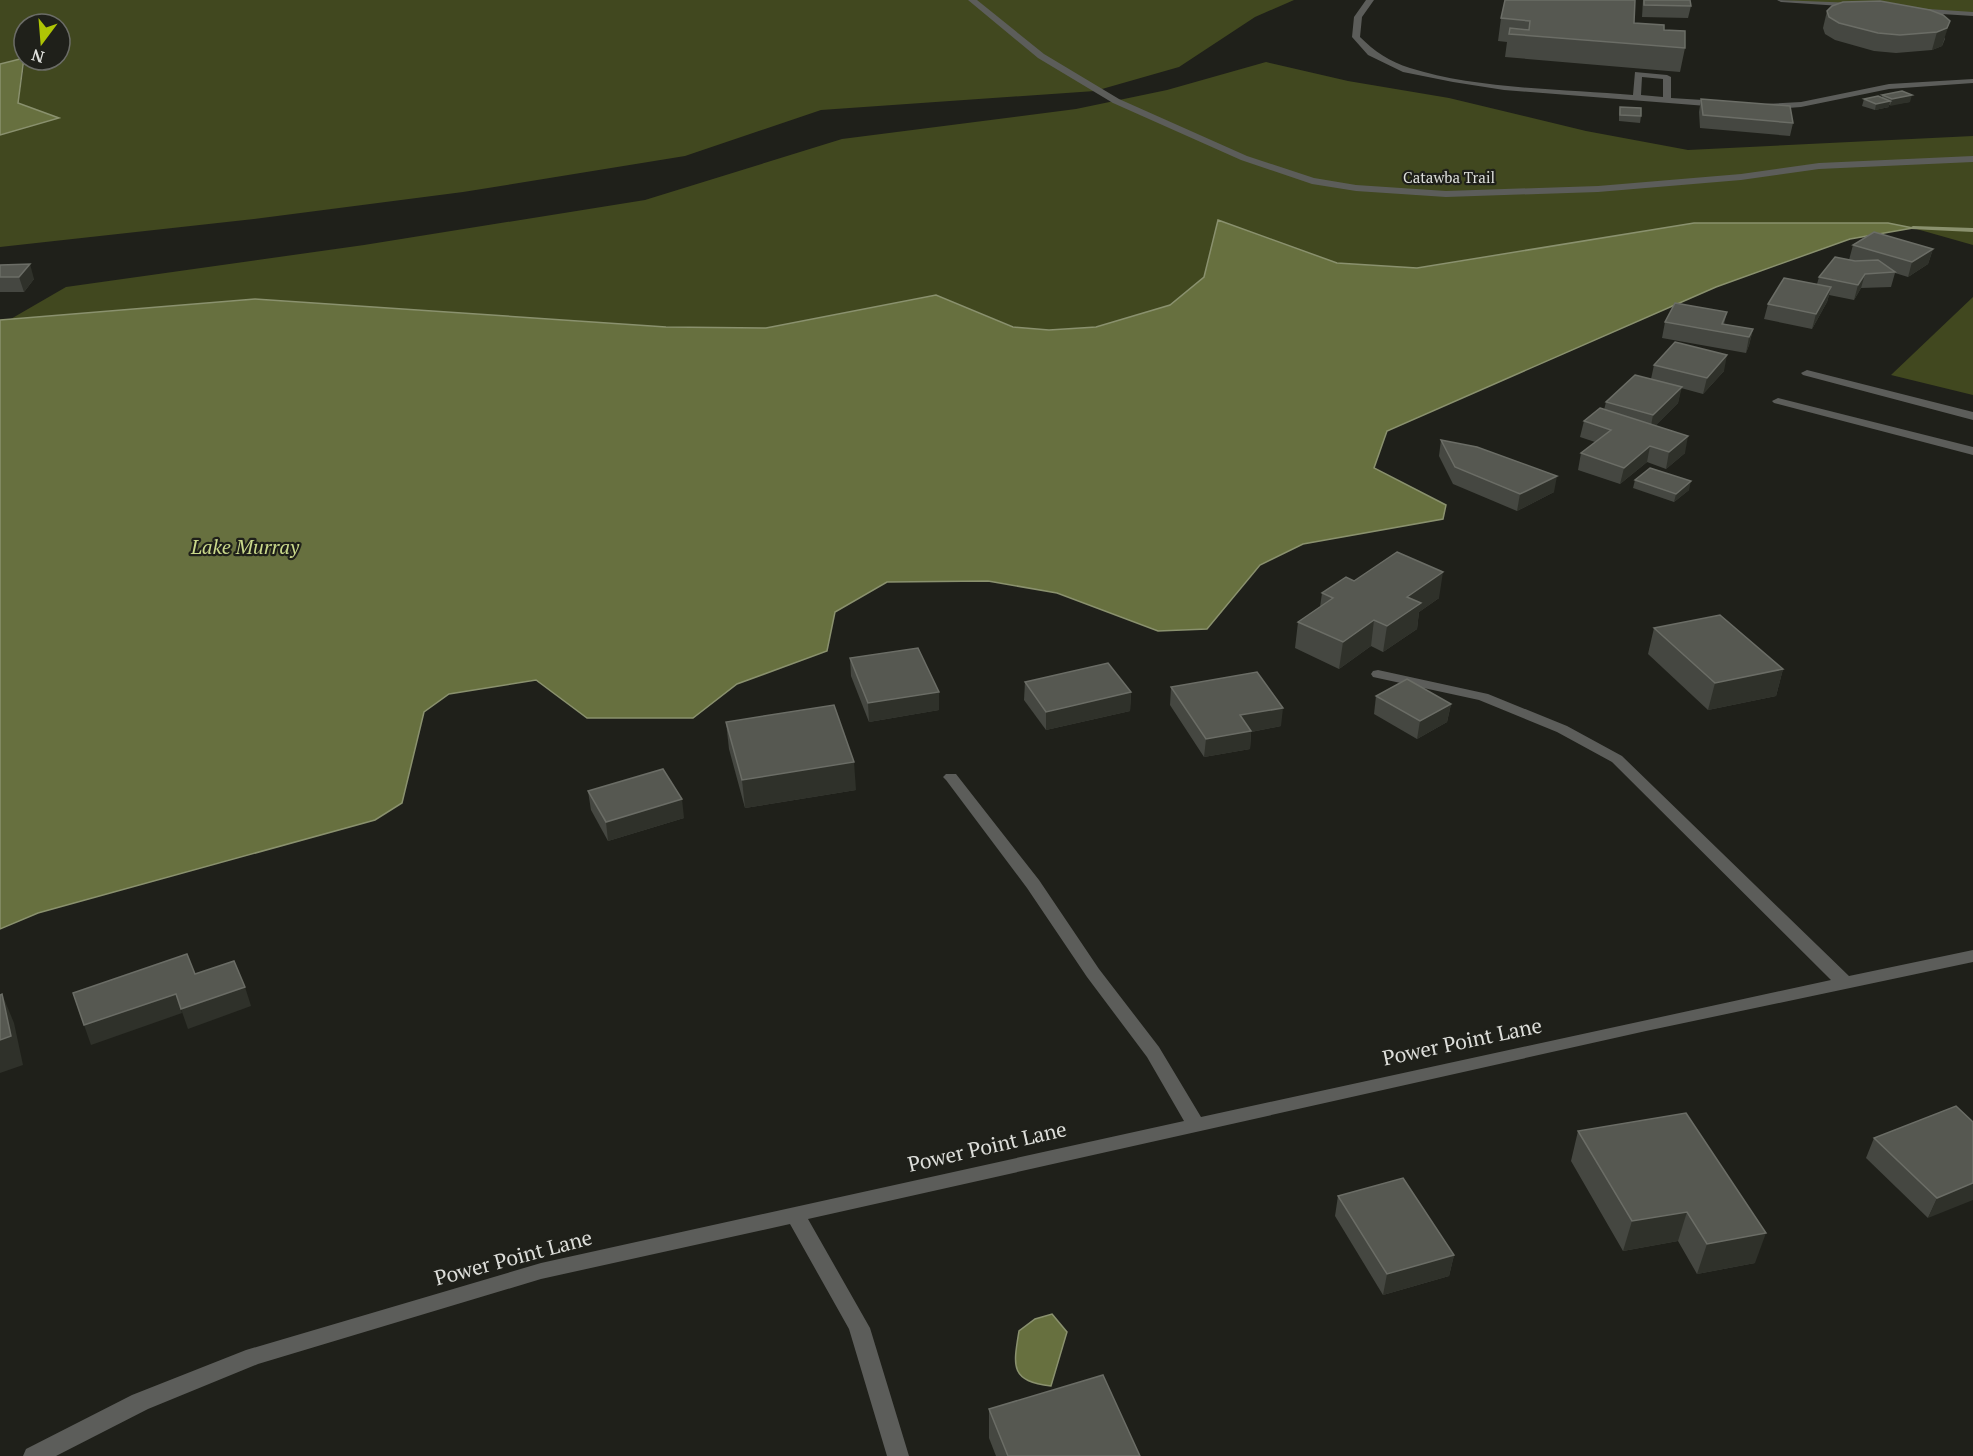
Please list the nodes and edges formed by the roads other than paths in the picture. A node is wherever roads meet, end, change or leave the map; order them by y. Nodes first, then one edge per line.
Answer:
1 (972, 0) edge
2 (1370, 0) edge
3 (1781, 0) edge
4 (1866, 6) edge
5 (1901, 9) edge
6 (1973, 14) edge
7 (1973, 81) edge
8 (1637, 98) junction
9 (1667, 100) junction
10 (1734, 105) edge
11 (1756, 107) edge
12 (1973, 159) edge
13 (1807, 373) dead end
14 (1778, 401) dead end
15 (1973, 416) edge
16 (1973, 451) edge
17 (1378, 674) dead end
18 (951, 777) dead end
19 (1973, 956) edge
20 (1845, 983) junction
21 (1196, 1124) junction
22 (795, 1215) junction
23 (34, 1456) edge
24 (898, 1456) edge

1 - 12 street, Catawba Trail
2 - 8 street
3 - 4 street
5 - 6 street
7 - 11 street
8 - 9 street
8 - 9 street
9 - 10 street
13 - 15 street
14 - 16 street
17 - 20 street
18 - 21 street
19 - 20 street, Power Point Lane
20 - 21 street, Power Point Lane
21 - 22 street, Power Point Lane
22 - 23 street, Power Point Lane
22 - 24 street

